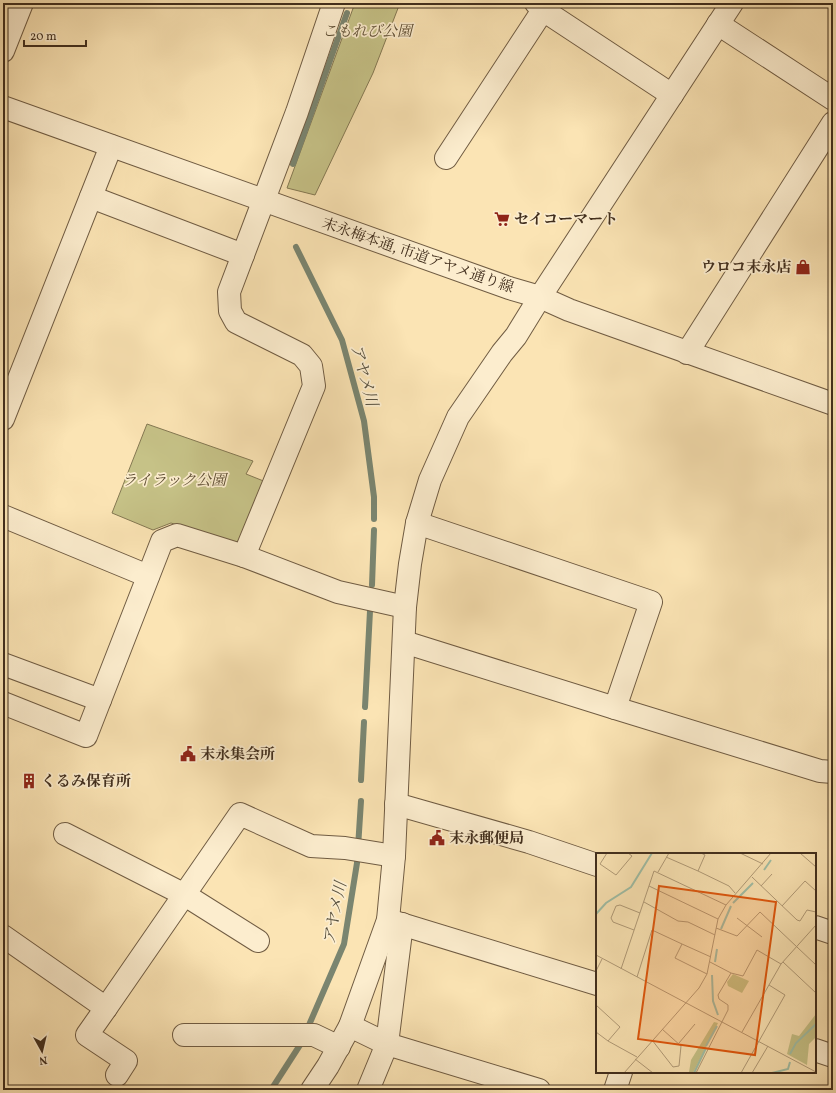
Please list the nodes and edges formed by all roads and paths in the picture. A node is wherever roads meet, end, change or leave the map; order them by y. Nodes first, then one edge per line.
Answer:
1 (22, 3) edge
2 (334, 3) edge
3 (732, 3) edge
4 (539, 6) edge
5 (718, 24) junction
6 (3, 51) edge
7 (672, 95) junction
8 (833, 99) edge
9 (3, 107) edge
10 (833, 123) edge
11 (111, 146) junction
12 (446, 158) dead end
13 (91, 197) junction
14 (264, 201) junction
15 (244, 255) junction
16 (540, 297) junction
17 (687, 353) junction
18 (833, 404) edge
19 (3, 419) edge
20 (3, 516) edge
21 (417, 523) junction
22 (244, 556) junction
23 (148, 576) junction
24 (406, 607) junction
25 (404, 642) junction
26 (3, 664) edge
27 (100, 700) junction
28 (3, 702) edge
29 (615, 708) junction
30 (833, 772) edge
31 (396, 804) junction
32 (64, 834) dead end
33 (394, 856) junction
34 (596, 865) edge
35 (185, 895) junction
36 (395, 922) junction
37 (816, 927) edge
38 (833, 933) edge
39 (3, 936) edge
40 (258, 941) dead end
41 (596, 984) edge
42 (106, 1008) junction
43 (350, 1026) junction
44 (184, 1034) dead end
45 (387, 1044) junction
46 (339, 1047) junction
47 (816, 1050) edge
48 (833, 1056) edge
49 (621, 1073) edge
50 (117, 1075) dead end
51 (312, 1090) edge
52 (368, 1090) edge
53 (540, 1090) edge
54 (615, 1090) edge

1 - 6 street
2 - 14 street
3 - 5 street
4 - 7 street
4 - 12 street
5 - 7 street
5 - 8 street
7 - 16 street
9 - 11 street, 末永梅本通, 市道アヤメ通り線
10 - 17 street
11 - 13 street
11 - 14 street, 末永梅本通, 市道アヤメ通り線
13 - 15 street
13 - 19 street
14 - 15 street
14 - 16 street, 末永梅本通, 市道アヤメ通り線
15 - 22 street
16 - 17 street, 末永梅本通, 市道アヤメ通り線
16 - 21 street
17 - 18 street, 末永梅本通, 市道アヤメ通り線
20 - 23 street
21 - 24 street
21 - 29 street
22 - 23 street
22 - 24 street
23 - 27 street
24 - 25 street
25 - 29 street
25 - 31 street
26 - 27 street
27 - 28 street
29 - 30 street
31 - 33 street
31 - 34 street
32 - 35 street
33 - 35 street
33 - 36 street
35 - 40 street
35 - 42 street
36 - 41 street
36 - 43 street
36 - 45 street
37 - 38 street
39 - 42 street
42 - 50 street
43 - 45 street
43 - 46 street
44 - 46 street
45 - 52 street
45 - 53 street
46 - 51 street
47 - 48 street
49 - 54 street

